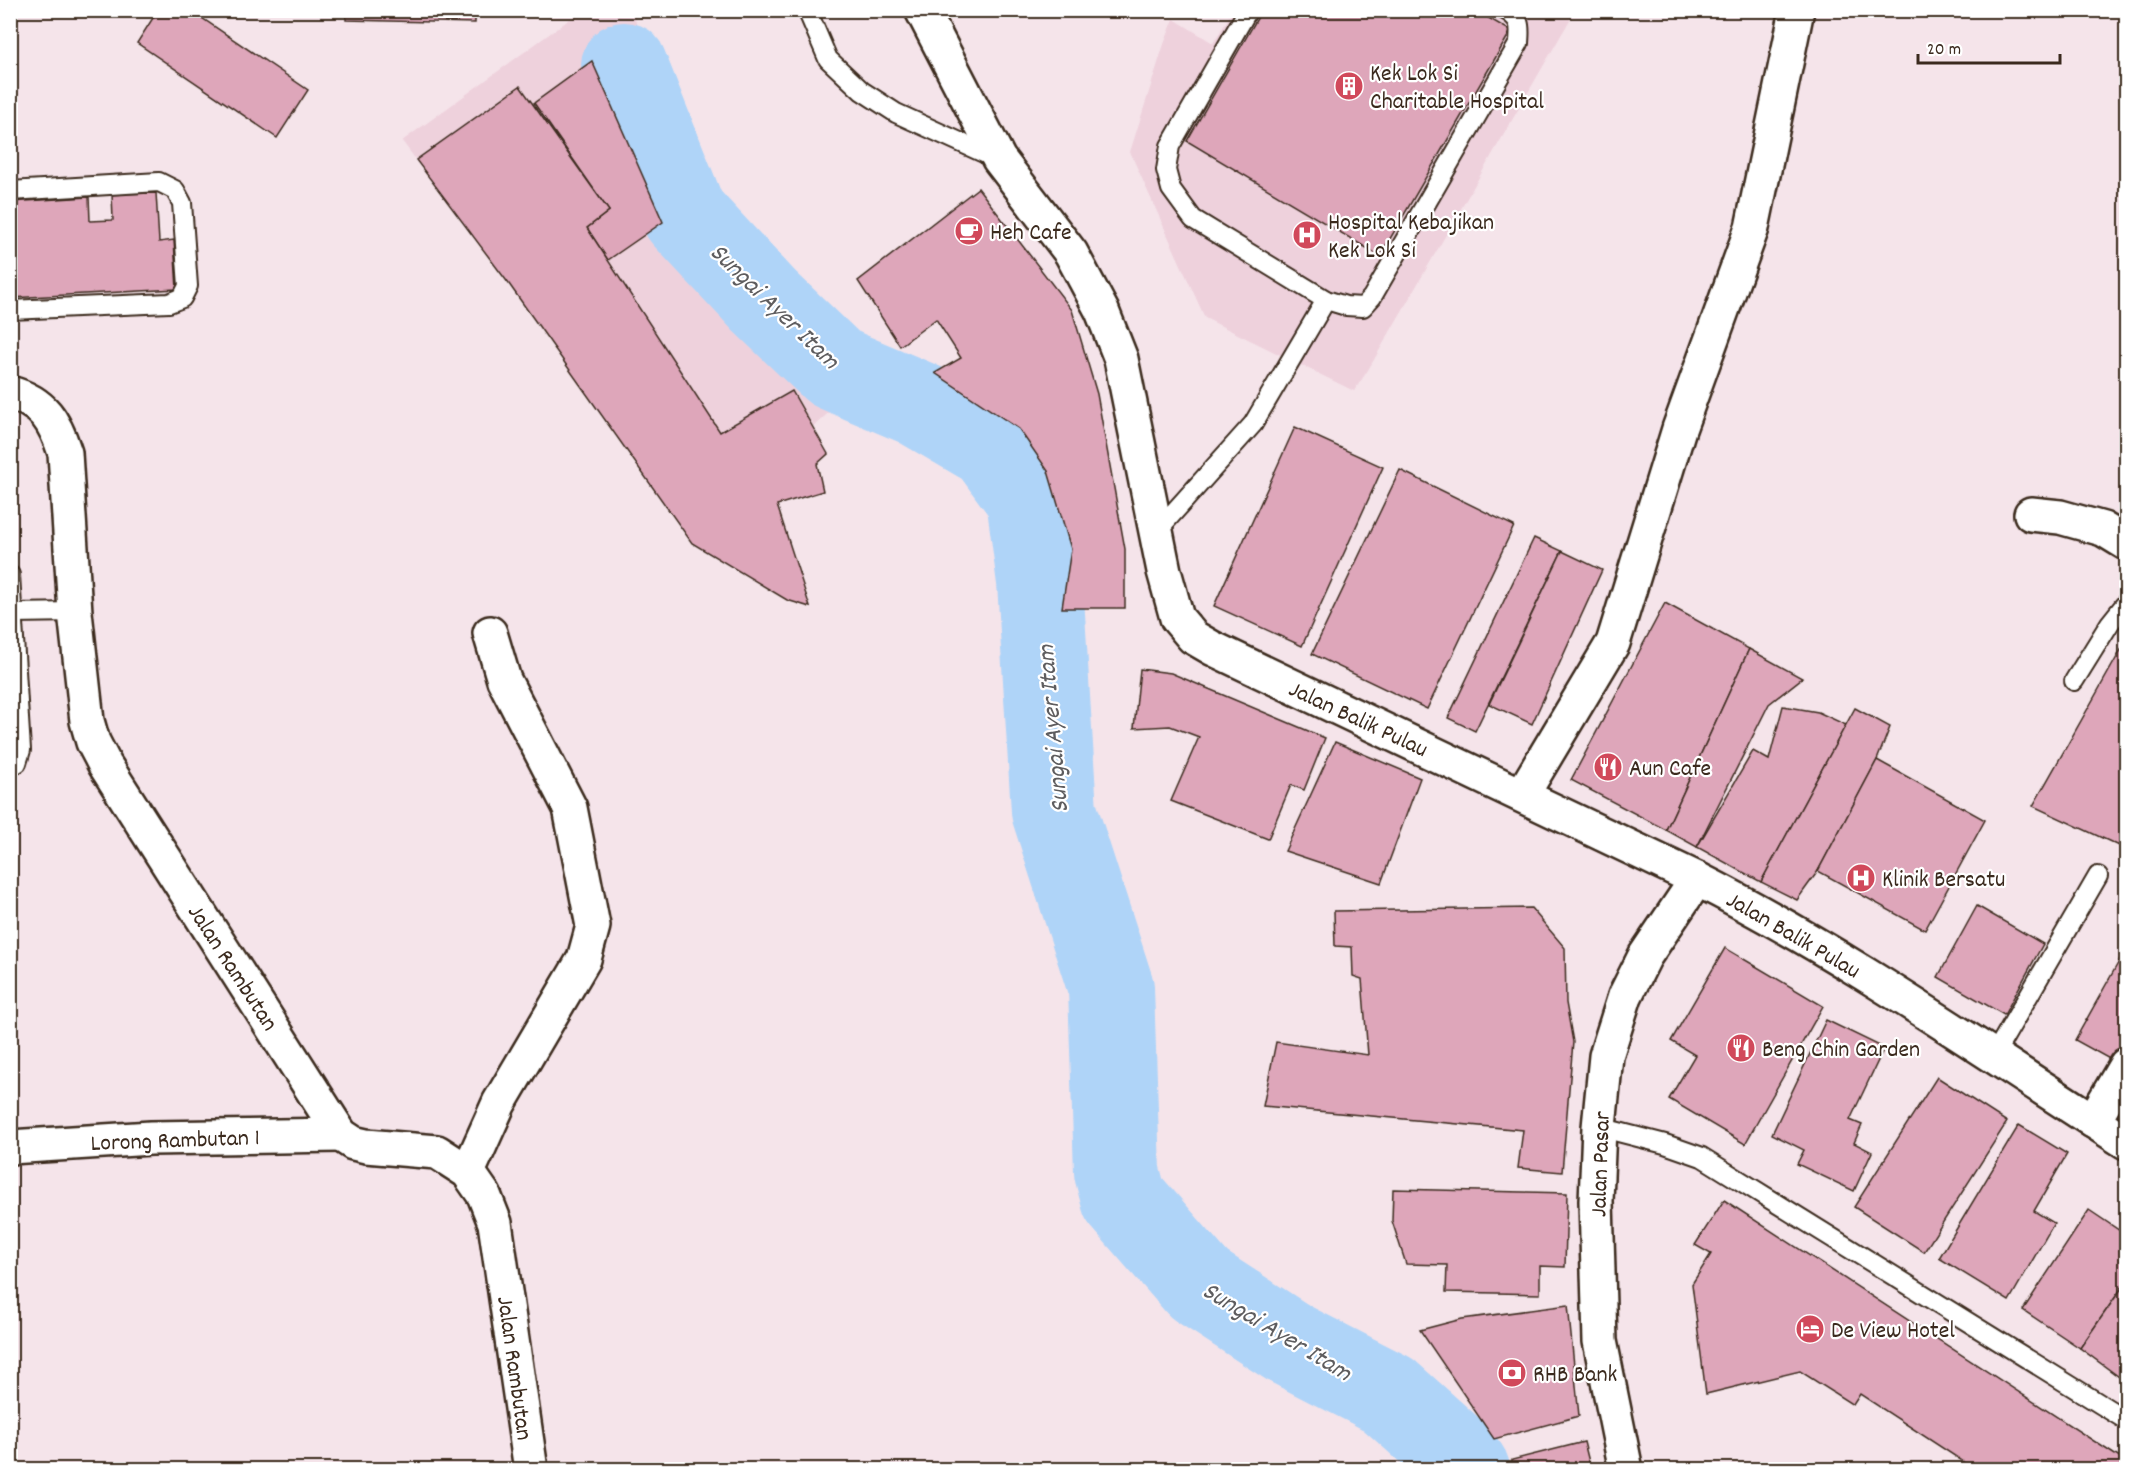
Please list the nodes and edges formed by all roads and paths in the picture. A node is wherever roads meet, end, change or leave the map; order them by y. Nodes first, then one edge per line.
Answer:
1 (807, 10) edge
2 (922, 10) edge
3 (1248, 10) edge
4 (1505, 10) edge
5 (1797, 10) edge
6 (999, 159) junction
7 (10, 191) edge
8 (1326, 300) junction
9 (10, 310) edge
10 (10, 393) edge
11 (2031, 513) dead end
12 (1156, 531) junction
13 (2127, 543) edge
14 (10, 575) edge
15 (2127, 603) edge
16 (75, 612) junction
17 (14, 613) junction
18 (489, 633) dead end
19 (2074, 681) dead end
20 (10, 767) edge
21 (1522, 795) junction
22 (2098, 876) dead end
23 (1697, 879) junction
24 (1993, 1057) junction
25 (2127, 1065) edge
26 (2092, 1121) junction
27 (1599, 1127) junction
28 (341, 1135) junction
29 (2127, 1142) edge
30 (10, 1147) edge
31 (468, 1172) junction
32 (2127, 1420) edge
33 (531, 1470) edge
34 (1626, 1470) edge

1 - 6 lane
2 - 6 street, Jalan Balik Pulau
3 - 8 lane
4 - 8 lane
5 - 21 street
6 - 12 street, Jalan Balik Pulau
7 - 9 lane
8 - 12 lane
10 - 16 street, Jalan Rambutan
11 - 13 street
12 - 21 street, Jalan Balik Pulau
14 - 17 lane
15 - 19 lane
16 - 17 lane
16 - 28 street, Jalan Rambutan
17 - 20 lane
18 - 31 street
21 - 23 street, Jalan Balik Pulau
22 - 24 lane
23 - 24 street, Jalan Balik Pulau
23 - 27 street, Jalan Pasar
24 - 26 street, Jalan Balik Pulau
25 - 26 street
26 - 29 street, Jalan Balik Pulau
27 - 32 lane
27 - 34 street, Jalan Pasar
28 - 30 street, Lorong Rambutan 1
28 - 31 street, Jalan Rambutan
31 - 33 street, Jalan Rambutan

